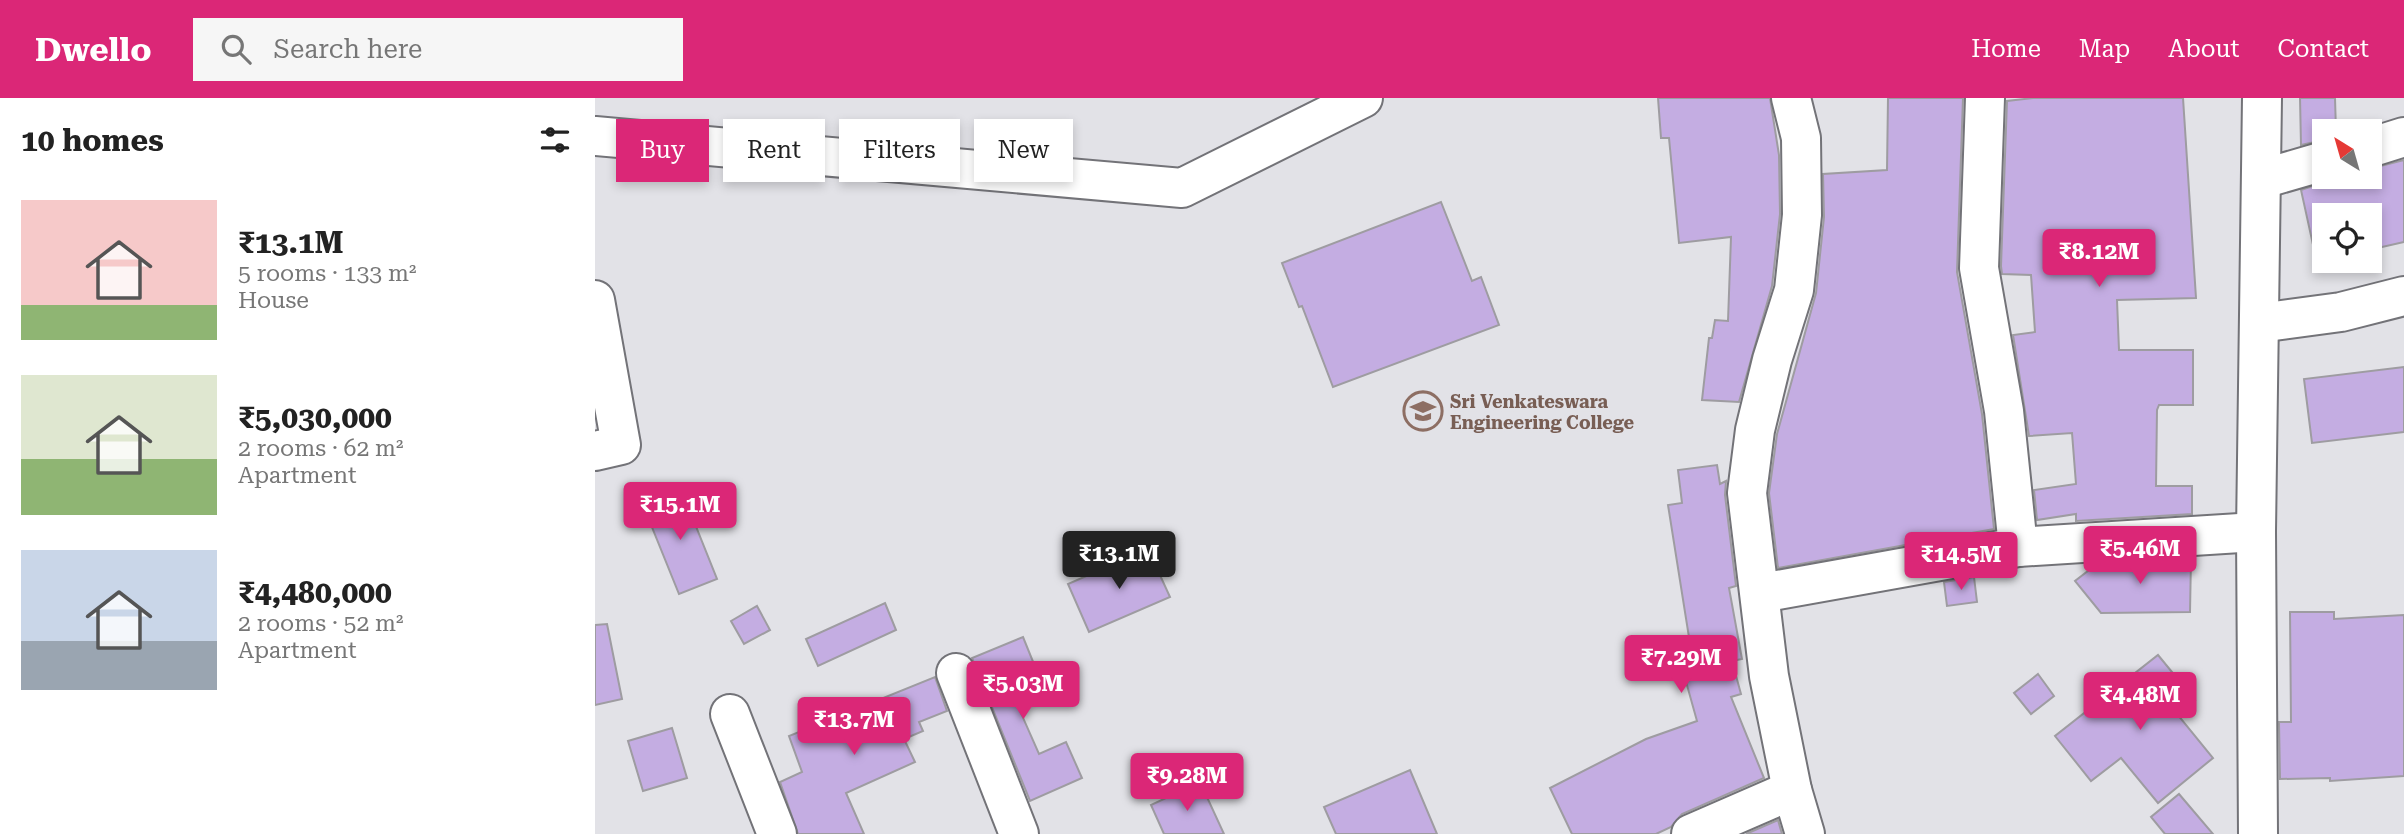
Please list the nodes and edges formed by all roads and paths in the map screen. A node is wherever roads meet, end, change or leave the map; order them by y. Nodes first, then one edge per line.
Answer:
1 (1363, 98) edge
2 (1791, 98) edge
3 (1985, 98) edge
4 (2262, 98) edge
5 (595, 136) edge
6 (2404, 138) edge
7 (2382, 144) edge
8 (2312, 164) edge
9 (2262, 179) junction
10 (2404, 296) edge
11 (595, 300) edge
12 (2259, 323) junction
13 (595, 451) edge
14 (2256, 532) junction
15 (2018, 547) junction
16 (1761, 593) junction
17 (956, 673) dead end
18 (730, 714) dead end
19 (1792, 790) junction
20 (777, 834) edge
21 (1019, 834) edge
22 (1691, 834) edge
23 (1805, 834) edge
24 (2258, 834) edge

1 - 5 street
2 - 16 street
3 - 15 street
4 - 9 street
6 - 7 street
8 - 9 street
9 - 12 street
10 - 12 street
11 - 13 street
12 - 14 street
14 - 15 street
14 - 24 street
15 - 16 street
16 - 19 street
17 - 21 street
18 - 20 street
19 - 22 street
19 - 23 street

